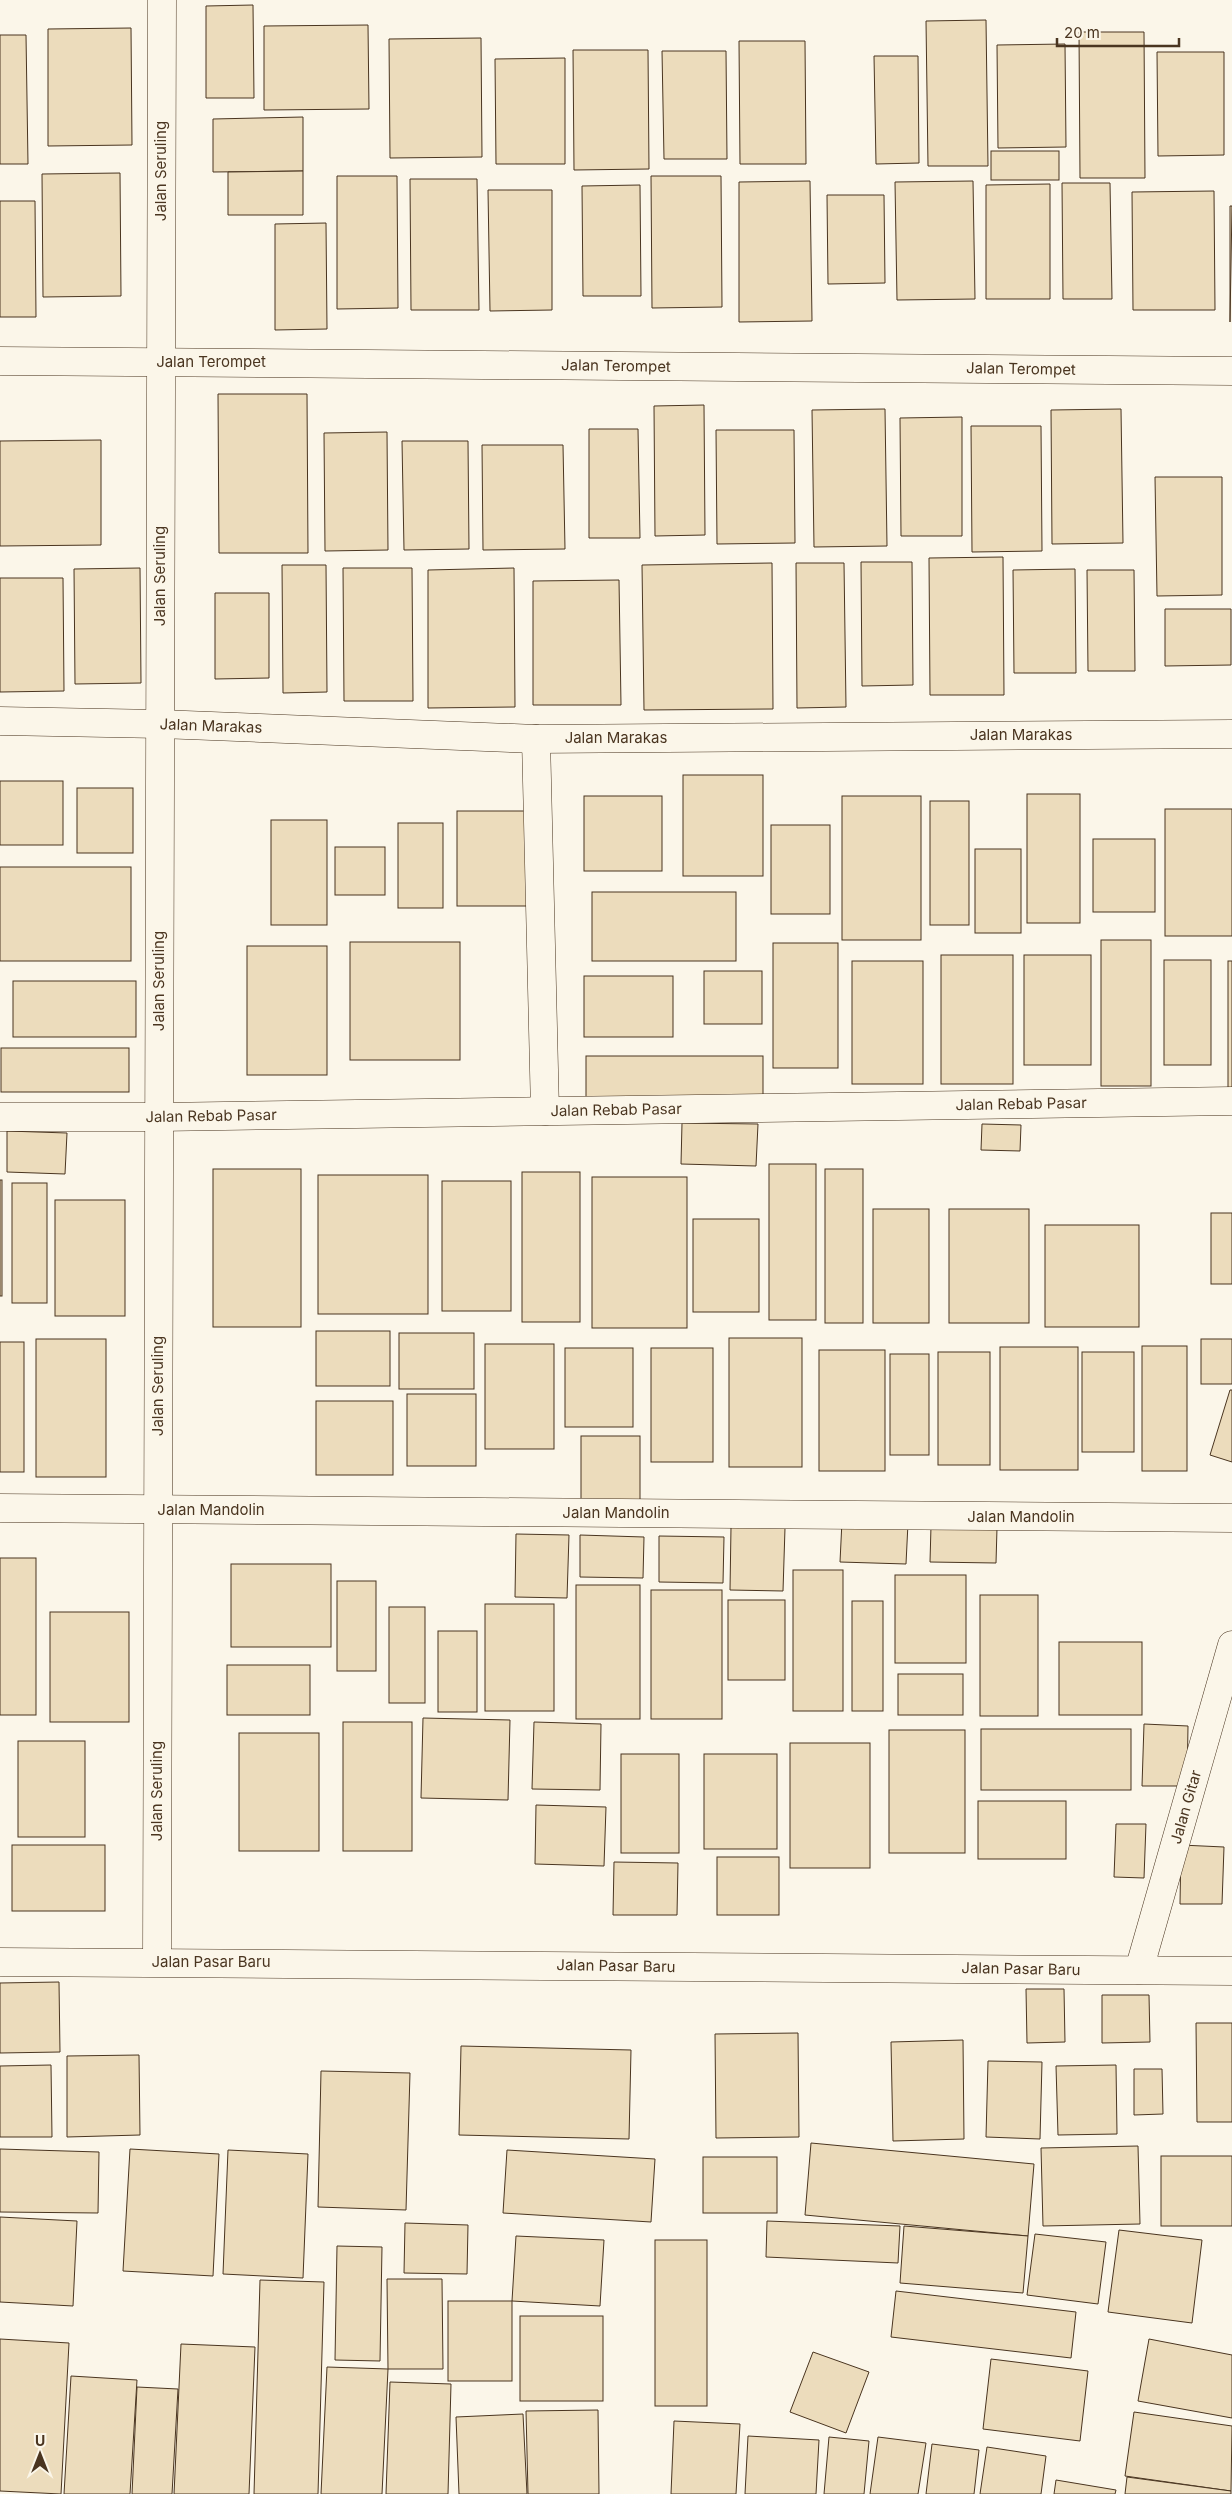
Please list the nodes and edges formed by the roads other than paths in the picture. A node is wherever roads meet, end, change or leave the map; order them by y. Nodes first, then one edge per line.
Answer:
1 (162, 0) edge
2 (0, 361) edge
3 (161, 362) junction
4 (1232, 371) edge
5 (0, 721) edge
6 (160, 724) junction
7 (1232, 734) edge
8 (536, 739) junction
9 (1232, 1101) edge
10 (545, 1111) junction
11 (0, 1117) edge
12 (159, 1118) junction
13 (0, 1508) edge
14 (157, 1509) junction
15 (1232, 1518) edge
16 (1232, 1645) edge
17 (157, 1961) junction
18 (0, 1962) edge
19 (1139, 1970) junction
20 (1232, 1971) edge

1 - 3 street, Jalan Seruling
2 - 3 street, Jalan Terompet
3 - 4 street, Jalan Terompet
3 - 6 street, Jalan Seruling
5 - 6 street, Jalan Marakas
6 - 8 street, Jalan Marakas
6 - 12 street, Jalan Seruling
7 - 8 street, Jalan Marakas
8 - 10 street
9 - 10 street, Jalan Rebab Pasar
10 - 12 street, Jalan Rebab Pasar
11 - 12 street, Jalan Rebab Pasar
12 - 14 street, Jalan Seruling
13 - 14 street, Jalan Mandolin
14 - 15 street, Jalan Mandolin
14 - 17 street, Jalan Seruling
16 - 19 street, Jalan Gitar
17 - 18 street, Jalan Pasar Baru
17 - 19 street, Jalan Pasar Baru
19 - 20 street, Jalan Pasar Baru

